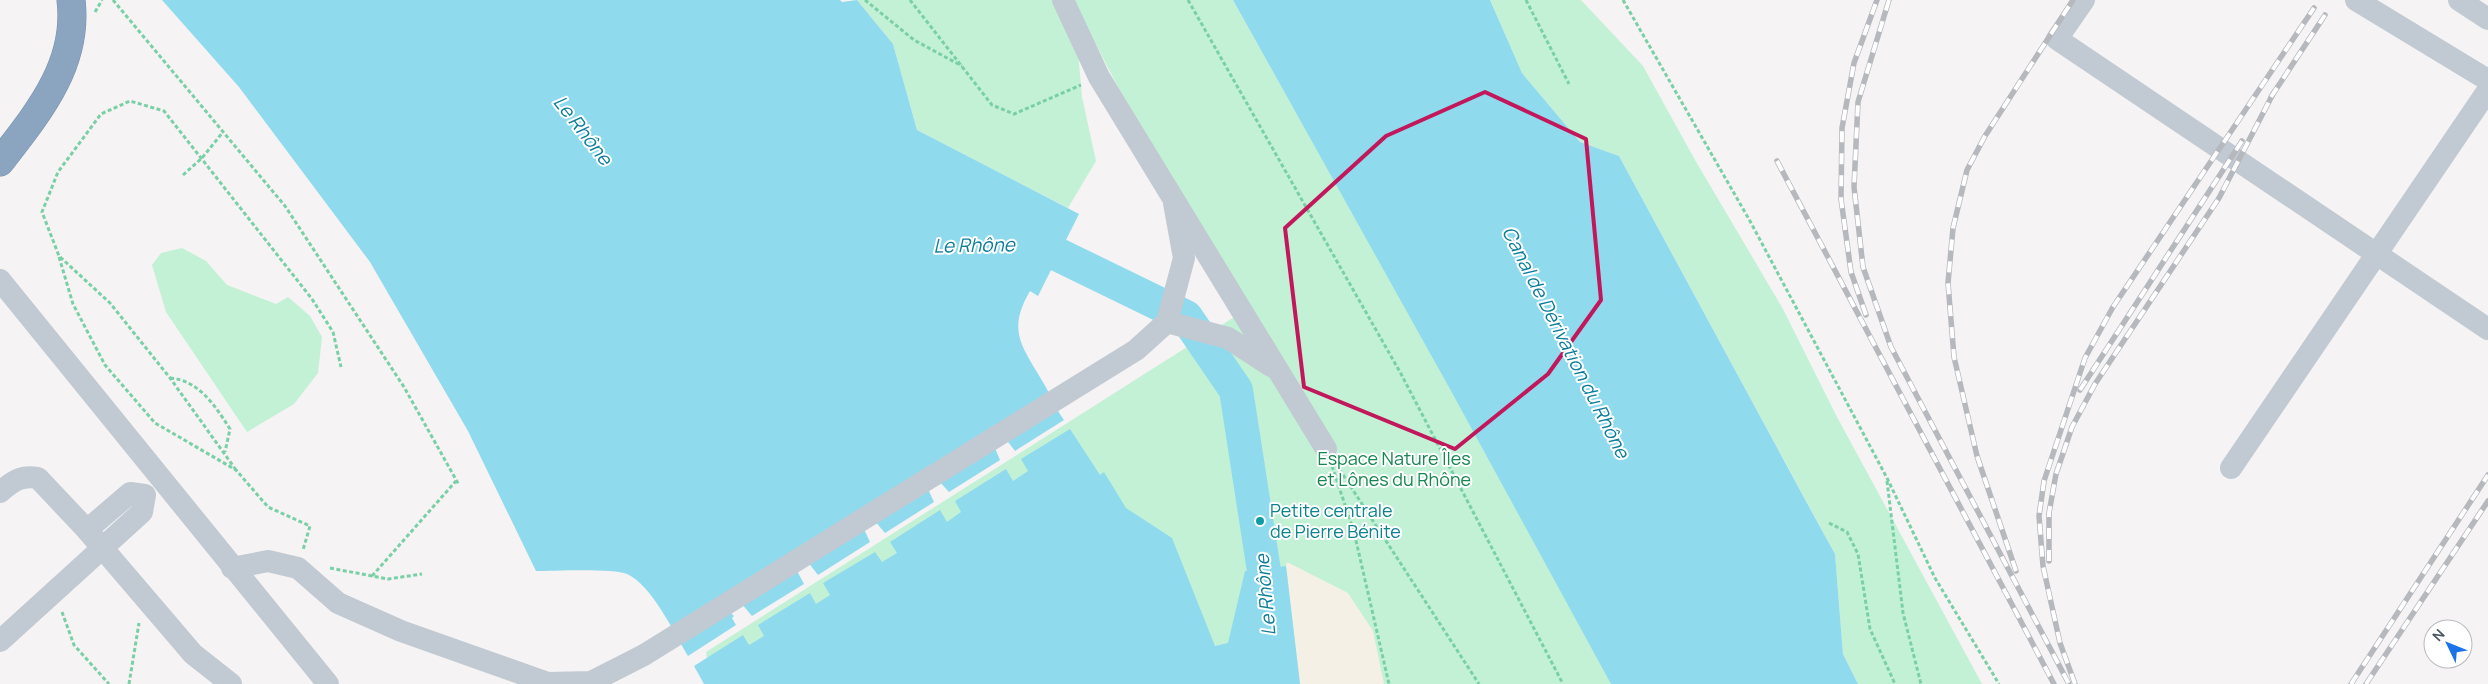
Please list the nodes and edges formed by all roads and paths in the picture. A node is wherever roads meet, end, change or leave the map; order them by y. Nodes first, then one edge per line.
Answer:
1 (71, 0) edge
2 (113, 0) edge
3 (865, 0) edge
4 (910, 0) edge
5 (1063, 0) edge
6 (1188, 0) edge
7 (1526, 0) edge
8 (1623, 0) edge
9 (2084, 0) edge
10 (2356, 0) edge
11 (2458, 0) edge
12 (2488, 19) edge
13 (965, 68) junction
14 (1099, 77) junction
15 (2488, 80) edge
16 (1569, 84) dead end
17 (2488, 90) edge
18 (223, 132) junction
19 (202, 158) junction
20 (0, 162) edge
21 (183, 175) dead end
22 (1174, 203) junction
23 (2376, 254) junction
24 (59, 256) junction
25 (0, 280) edge
26 (0, 301) edge
27 (1167, 322) junction
28 (2488, 330) edge
29 (54, 344) junction
30 (341, 368) dead end
31 (1276, 370) junction
32 (170, 378) junction
33 (1326, 449) junction
34 (225, 453) junction
35 (2231, 468) dead end
36 (236, 470) junction
37 (1887, 478) junction
38 (162, 480) junction
39 (456, 480) junction
40 (459, 485) dead end
41 (0, 492) edge
42 (145, 495) junction
43 (1829, 523) dead end
44 (87, 530) junction
45 (102, 549) junction
46 (232, 568) junction
47 (298, 568) junction
48 (422, 574) dead end
49 (372, 576) junction
50 (55, 592) junction
51 (143, 597) junction
52 (0, 641) edge
53 (326, 683) edge
54 (109, 684) edge
55 (129, 684) edge
56 (231, 684) edge
57 (1389, 684) edge
58 (1479, 684) edge
59 (1563, 684) edge
60 (1895, 684) edge
61 (1921, 684) edge
62 (1999, 684) edge

1 - 20 highway
2 - 18 path
3 - 13 path
4 - 13 path
5 - 14 street
6 - 59 path
7 - 16 path
8 - 37 path
9 - 23 street
10 - 15 street
11 - 12 street
13 - 14 path
14 - 22 street
17 - 23 street
18 - 19 path
18 - 39 path
19 - 21 path
19 - 24 path
19 - 30 path
22 - 27 street
22 - 31 street
23 - 28 street
23 - 35 street
24 - 32 path
24 - 36 path
25 - 29 street
26 - 29 street
27 - 31 street
27 - 47 street
29 - 38 street
31 - 33 street
32 - 34 path
32 - 34 path
33 - 57 path
33 - 58 path
34 - 36 path
36 - 47 path
37 - 61 path
37 - 62 path
38 - 42 street
38 - 46 street
39 - 40 path
39 - 49 path
41 - 44 street
42 - 44 street
42 - 45 street
43 - 60 path
44 - 45 street
45 - 50 street
45 - 51 street
46 - 47 street
46 - 53 street
47 - 49 path
48 - 49 path
50 - 52 street
50 - 54 path
51 - 55 path
51 - 56 street

